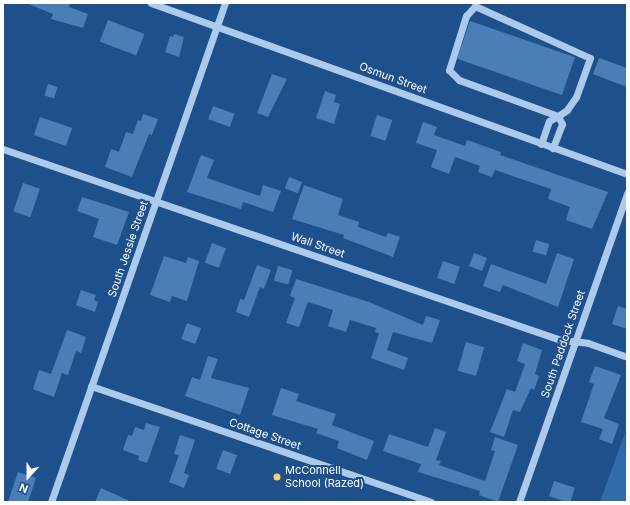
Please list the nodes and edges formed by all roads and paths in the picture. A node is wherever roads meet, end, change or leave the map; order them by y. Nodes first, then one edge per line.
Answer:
1 (151, 3) edge
2 (225, 3) edge
3 (217, 27) junction
4 (558, 116) junction
5 (541, 144) junction
6 (553, 148) junction
7 (3, 149) edge
8 (627, 174) edge
9 (627, 193) edge
10 (156, 202) junction
11 (575, 342) junction
12 (627, 357) edge
13 (91, 386) junction
14 (50, 502) edge
15 (431, 502) edge
16 (519, 502) edge

1 - 3 street, Osmun Street
2 - 3 street, South Jessie Street
3 - 5 street, Osmun Street
3 - 10 street, South Jessie Street
4 - 4 street
4 - 5 street
4 - 6 street
5 - 6 street, Osmun Street
6 - 8 street, Osmun Street
7 - 10 street, Wall Street
9 - 11 street, South Paddock Street
10 - 11 street, Wall Street
10 - 13 street, South Jessie Street
11 - 12 street, Wall Street
11 - 16 street, South Paddock Street
13 - 14 street, South Jessie Street
13 - 15 street, Cottage Street

